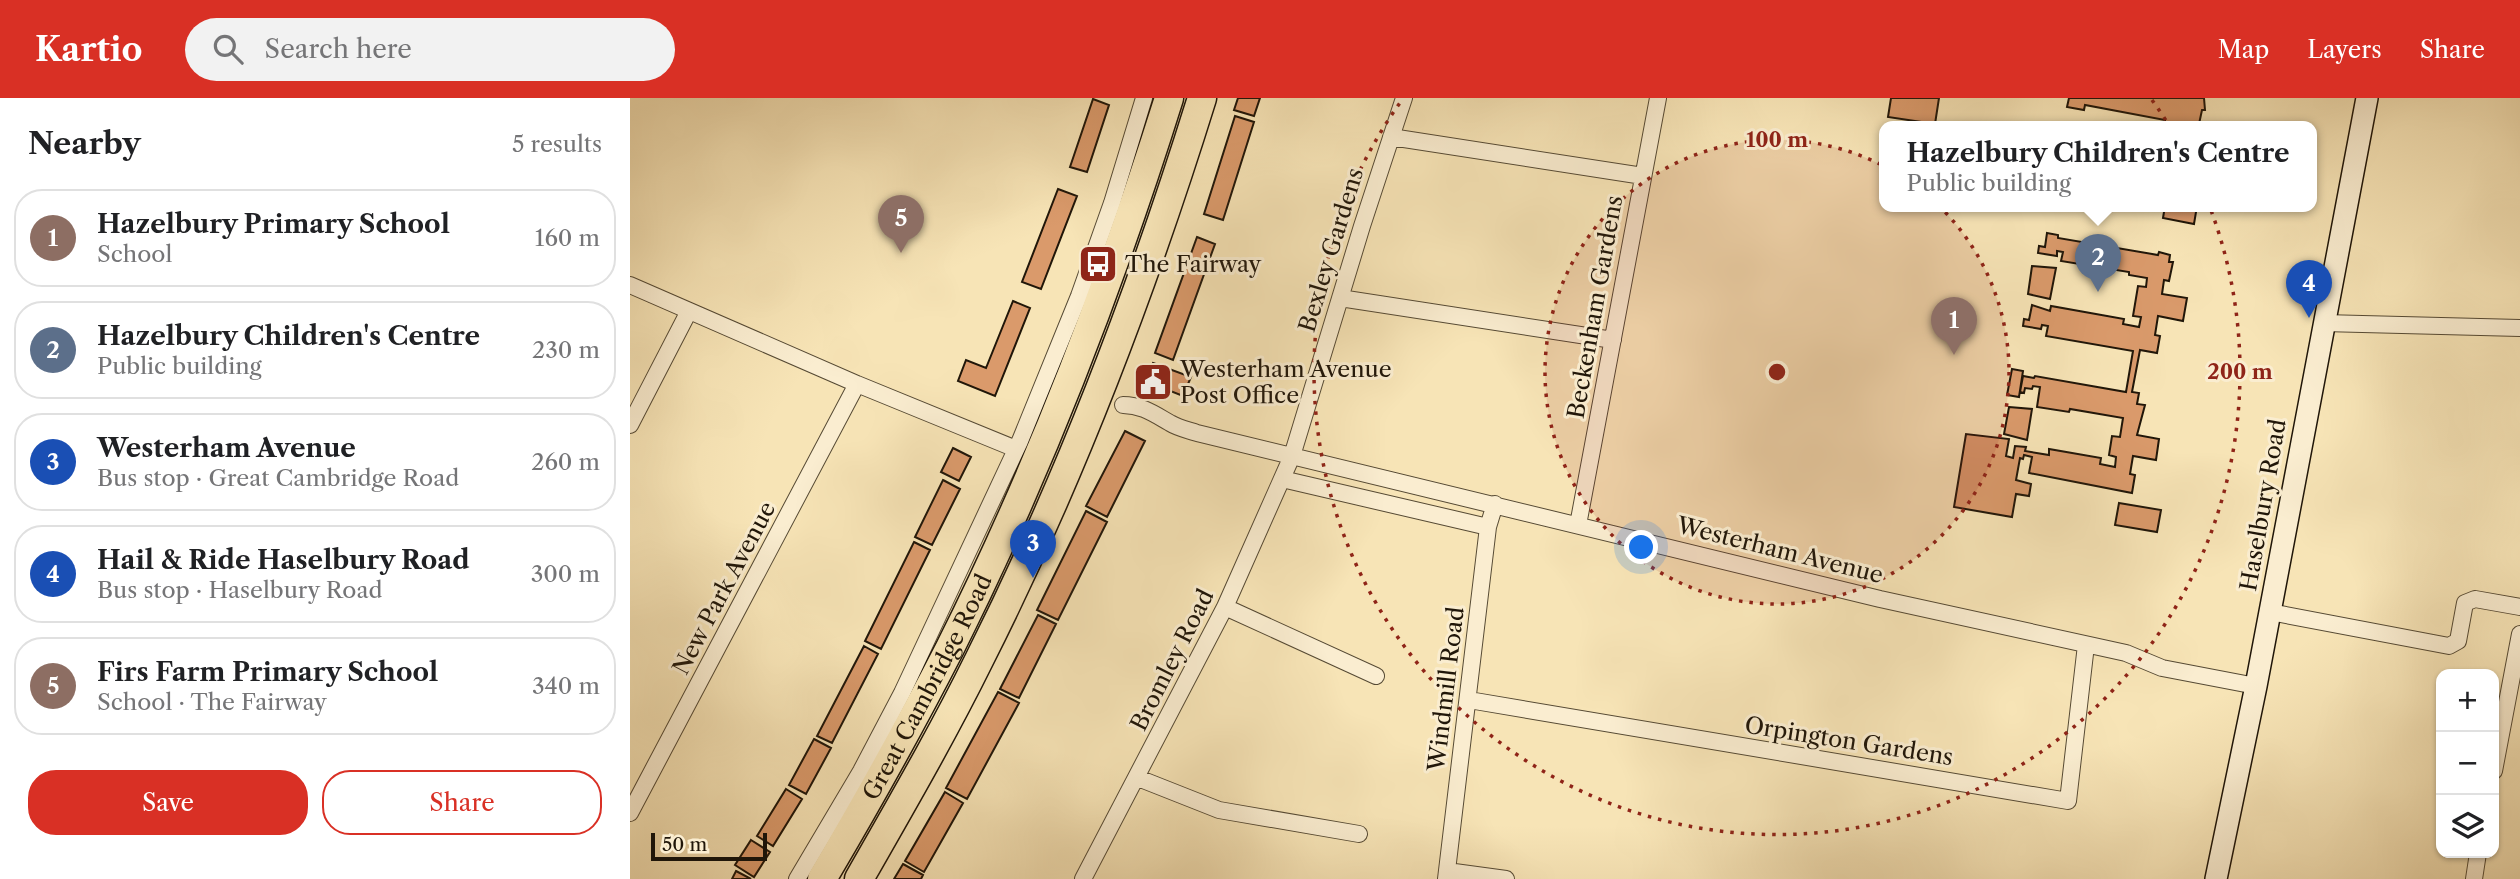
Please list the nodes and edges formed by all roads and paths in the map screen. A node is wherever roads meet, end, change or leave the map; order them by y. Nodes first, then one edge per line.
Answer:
1 (1144, 98) edge
2 (1169, 98) edge
3 (1202, 98) edge
4 (1405, 98) edge
5 (2367, 98) edge
6 (1653, 99) edge
7 (1391, 137) junction
8 (1643, 176) junction
9 (630, 285) edge
10 (1340, 298) junction
11 (689, 312) junction
12 (2323, 323) junction
13 (2520, 328) edge
14 (1613, 340) junction
15 (858, 384) junction
16 (1110, 400) junction
17 (630, 425) edge
18 (1016, 449) junction
19 (1292, 456) junction
20 (1282, 479) junction
21 (1395, 480) junction
22 (1388, 504) junction
23 (1495, 504) junction
24 (1578, 525) junction
25 (1488, 527) junction
26 (1224, 607) junction
27 (2520, 607) edge
28 (2270, 612) junction
29 (2520, 634) edge
30 (2086, 645) junction
31 (1376, 676) dead end
32 (2256, 685) junction
33 (1469, 701) junction
34 (2499, 745) edge
35 (1138, 778) junction
36 (630, 813) edge
37 (1359, 834) dead end
38 (2477, 858) edge
39 (1447, 875) edge
40 (797, 879) edge
41 (822, 879) edge
42 (859, 879) edge
43 (1083, 879) edge
44 (1506, 879) edge
45 (2216, 879) edge
46 (2474, 879) edge

1 - 18 street
2 - 41 highway, Great Cambridge Road
3 - 16 highway, Great Cambridge Road
4 - 7 street, Bexley Gardens
5 - 12 street, Haselbury Road
6 - 8 street, Beckenham Gardens
7 - 8 street
7 - 10 street, Bexley Gardens
8 - 14 street, Beckenham Gardens
9 - 11 street
10 - 14 street
10 - 19 street, Bexley Gardens
11 - 15 street
11 - 17 street
12 - 13 street
12 - 28 street, Haselbury Road
14 - 24 street, Beckenham Gardens
15 - 18 street
15 - 36 street, New Park Avenue
16 - 19 street, Westerham Avenue
16 - 42 highway, Great Cambridge Road
18 - 40 street
19 - 20 street, Bromley Road
19 - 21 street, Westerham Avenue
20 - 22 street
20 - 26 street, Bromley Road
21 - 22 street
21 - 23 street, Westerham Avenue
22 - 25 street
23 - 24 street, Westerham Avenue
23 - 25 street, Windmill Road
24 - 30 street, Westerham Avenue
25 - 33 street, Windmill Road
26 - 31 street
26 - 35 street, Bromley Road
27 - 28 street
28 - 32 street, Haselbury Road
29 - 34 street
30 - 32 street, Westerham Avenue
30 - 33 street, Orpington Gardens
32 - 45 street, Haselbury Road
33 - 39 street, Windmill Road
35 - 37 street
35 - 43 street, Bromley Road
38 - 46 street
39 - 44 street

